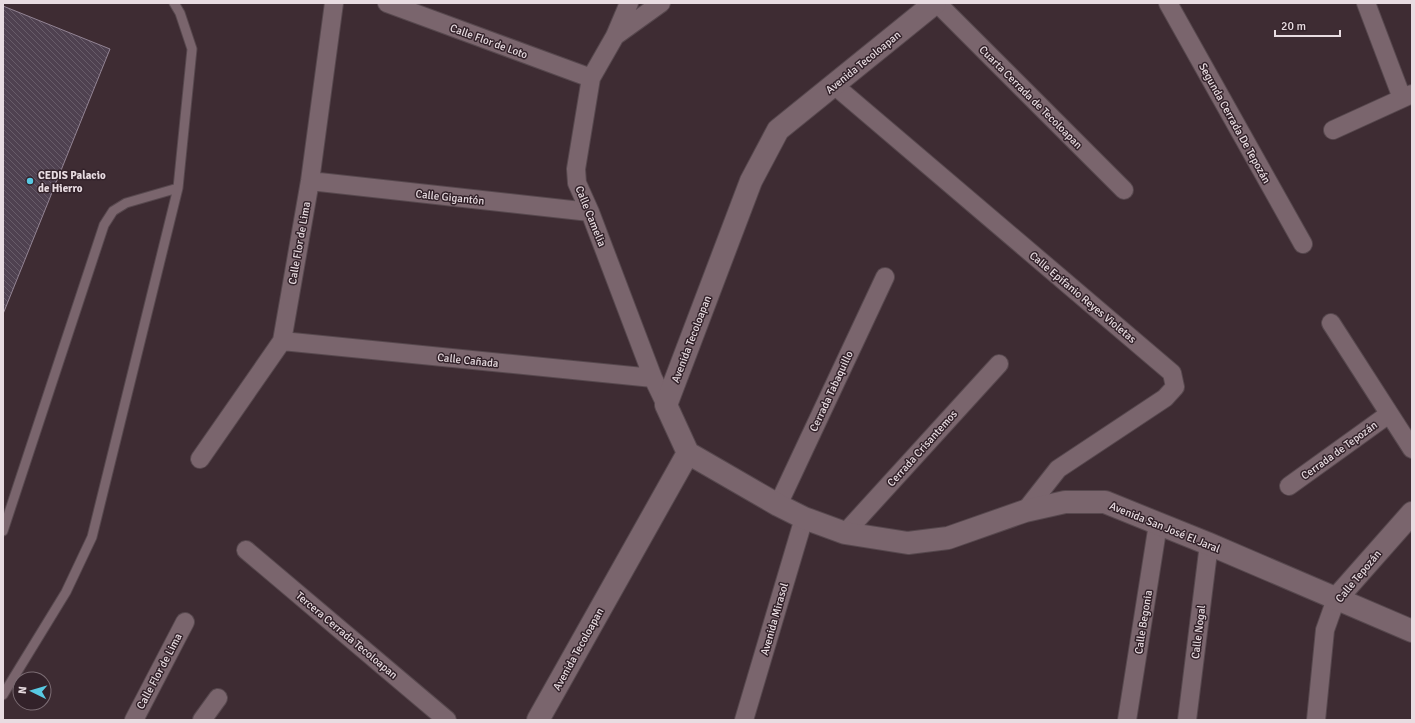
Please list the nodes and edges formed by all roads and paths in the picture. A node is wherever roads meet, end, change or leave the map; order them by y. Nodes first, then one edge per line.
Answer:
1 (174, 3) edge
2 (334, 3) edge
3 (387, 3) edge
4 (629, 3) edge
5 (661, 3) edge
6 (936, 3) edge
7 (1168, 3) edge
8 (1366, 3) edge
9 (615, 36) junction
10 (591, 78) junction
11 (834, 85) junction
12 (1407, 96) edge
13 (1333, 130) dead end
14 (310, 181) junction
15 (178, 188) junction
16 (1124, 190) dead end
17 (590, 212) junction
18 (1302, 244) dead end
19 (885, 276) dead end
20 (1331, 323) dead end
21 (282, 341) junction
22 (999, 364) dead end
23 (653, 378) junction
24 (666, 404) junction
25 (1389, 414) junction
26 (1412, 449) edge
27 (688, 453) junction
28 (200, 459) dead end
29 (1289, 486) dead end
30 (778, 505) junction
31 (1025, 511) junction
32 (1412, 513) edge
33 (804, 518) junction
34 (1158, 524) junction
35 (3, 531) edge
36 (845, 533) junction
37 (1209, 544) junction
38 (246, 550) dead end
39 (1336, 600) junction
40 (185, 622) dead end
41 (1412, 631) edge
42 (3, 695) edge
43 (218, 698) dead end
44 (134, 720) edge
45 (202, 720) edge
46 (448, 720) edge
47 (538, 720) edge
48 (744, 720) edge
49 (1127, 720) edge
50 (1187, 720) edge
51 (1316, 720) edge

1 - 15 lane
2 - 14 street, Calle Flor de Lima
3 - 10 street, Calle Flor de Loto
4 - 9 street, Calle Camelia
5 - 9 street
6 - 11 street, Avenida Tecoloapan
6 - 16 street, Cuarta Cerrada de Tecoloapan
7 - 18 street, Segunda Cerrada De Tepozán
8 - 12 street
9 - 10 street, Calle Camelia
10 - 17 street, Calle Camelia
11 - 24 street, Avenida Tecoloapan
11 - 31 street, Calle Epifanio Reyes Violetas
12 - 13 street
14 - 17 street, Calle Gigantón
14 - 21 street, Calle Flor de Lima
15 - 35 lane
15 - 42 lane
17 - 23 street, Calle Camelia
19 - 30 street, Cerrada Tabaquillo
20 - 25 street
21 - 23 street, Calle Cañada
21 - 28 street, Calle Flor de Lima
22 - 36 street, Cerrada Crisantemos
23 - 24 street, Calle Camelia
24 - 27 street
25 - 26 street
25 - 29 street, Cerrada de Tepozán
27 - 30 street, Avenida San José El Jaral
27 - 47 street, Avenida Tecoloapan
30 - 33 street, Avenida San José El Jaral
31 - 34 street, Avenida San José El Jaral
31 - 36 street, Avenida San José El Jaral
32 - 39 street, Calle Tepozán
33 - 36 street, Avenida San José El Jaral
33 - 48 street, Avenida Mirasol
34 - 37 street, Avenida San José El Jaral
34 - 49 street, Calle Begonia
37 - 39 street, Avenida San José El Jaral
37 - 50 street, Calle Nogal
38 - 46 street, Tercera Cerrada Tecoloapan
39 - 41 street, Avenida San José El Jaral
39 - 51 street, Calle Tepozán
40 - 44 street, Calle Flor de Lima
43 - 45 street

